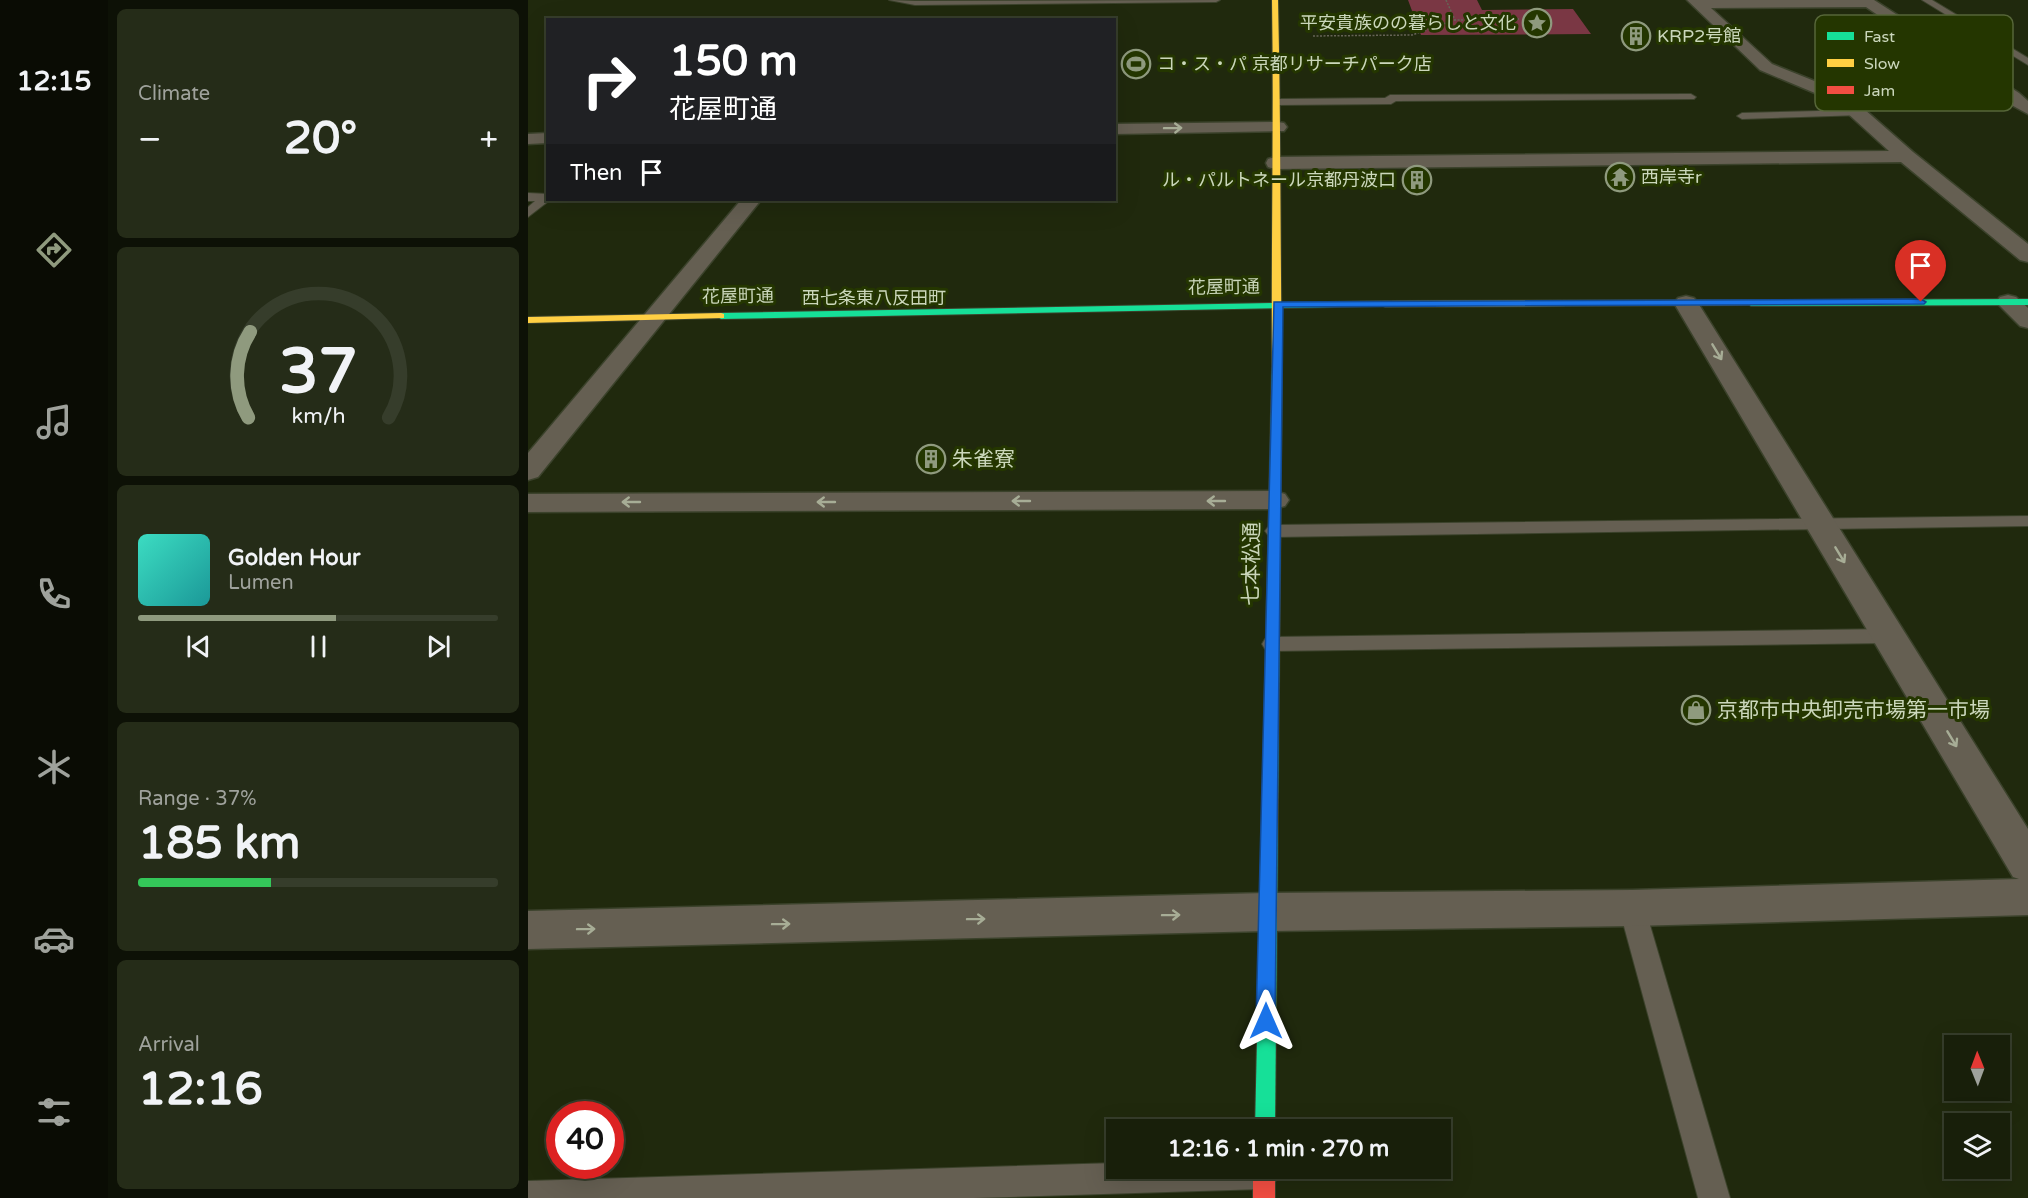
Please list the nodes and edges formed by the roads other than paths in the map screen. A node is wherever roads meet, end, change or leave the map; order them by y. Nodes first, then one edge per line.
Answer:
1 (893, 0) edge
2 (1216, 0) edge
3 (1275, 0) edge
4 (1926, 0) edge
5 (1696, 2) edge
6 (1867, 2) edge
7 (1886, 15) edge
8 (1950, 15) edge
9 (2013, 54) edge
10 (2028, 63) edge
11 (1815, 88) edge
12 (1691, 96) dead end
13 (2013, 100) edge
14 (1278, 102) junction
15 (2028, 109) edge
16 (1856, 111) edge
17 (1858, 113) junction
18 (1742, 116) dead end
19 (1278, 127) junction
20 (1116, 129) edge
21 (546, 138) edge
22 (528, 139) edge
23 (1906, 156) junction
24 (1275, 162) junction
25 (528, 197) edge
26 (750, 201) edge
27 (528, 213) edge
28 (2028, 255) edge
29 (2018, 302) edge
30 (1686, 303) junction
31 (1278, 304) junction
32 (657, 315) junction
33 (528, 320) edge
34 (2028, 321) edge
35 (528, 471) edge
36 (1274, 500) junction
37 (528, 502) edge
38 (2028, 521) edge
39 (1821, 524) junction
40 (1274, 531) junction
41 (1890, 636) junction
42 (1272, 644) junction
43 (2028, 864) edge
44 (2028, 897) edge
45 (1632, 908) junction
46 (1266, 912) junction
47 (528, 930) edge
48 (1265, 1119) edge
49 (1264, 1180) edge
50 (528, 1196) edge
51 (1714, 1198) edge

1 - 2 lane
3 - 14 street, 七本松通
4 - 8 lane
5 - 6 street
5 - 11 street
6 - 7 street
9 - 10 lane
12 - 14 lane
13 - 15 street
14 - 19 street, 七本松通
16 - 17 street
17 - 18 lane
17 - 23 street
20 -> 19 street
19 - 24 street, 七本松通
21 - 22 street
23 - 24 street
23 - 28 street
24 - 31 street, 七本松通
25 - 27 lane
26 - 32 street
29 - 30 street, 花屋町通
29 - 34 street
30 - 31 street, 花屋町通
30 -> 39 street
31 - 32 street, 花屋町通
31 - 36 street, 七本松通
32 - 33 street, 花屋町通
32 - 35 street
36 -> 37 street
36 - 40 street, 七本松通
38 - 39 lane
39 - 40 lane
39 -> 41 street
40 - 42 street, 七本松通
41 - 42 lane
41 -> 43 street
42 - 46 street, 七本松通
44 - 45 street
45 - 46 street
45 - 51 lane
47 -> 46 street
46 - 48 street, 七本松通
49 - 50 lane

